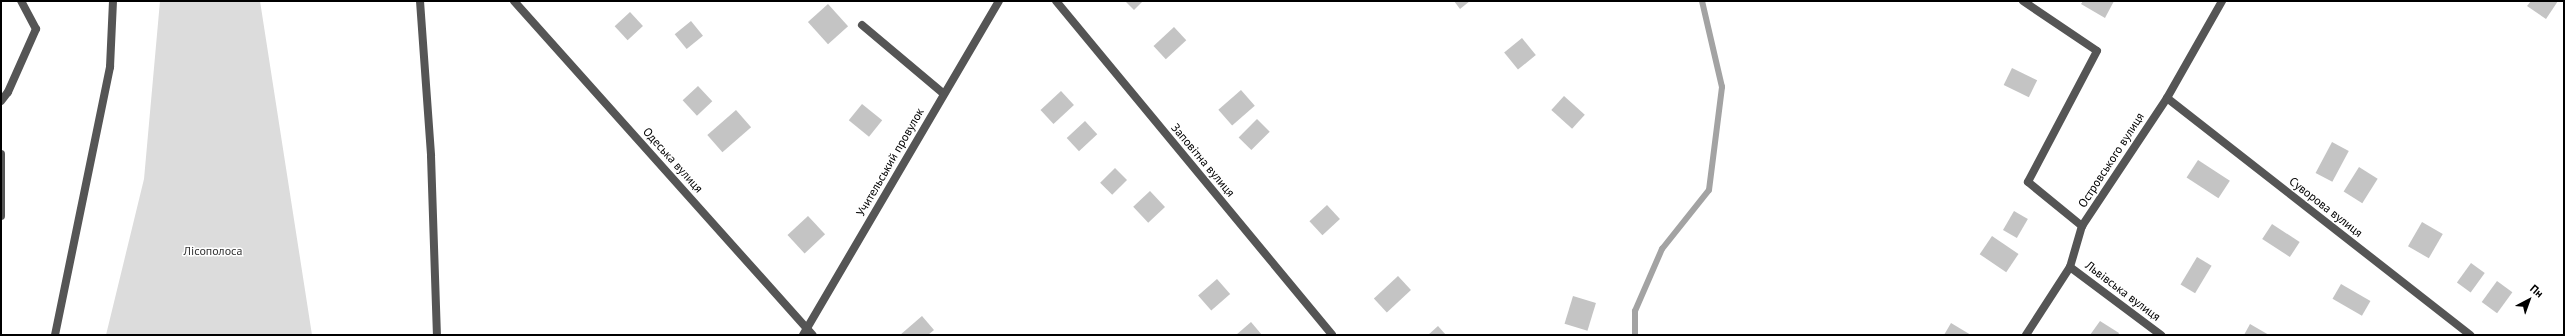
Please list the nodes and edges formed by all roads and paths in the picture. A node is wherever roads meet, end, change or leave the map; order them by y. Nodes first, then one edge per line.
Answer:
1 (21, 1) edge
2 (113, 1) edge
3 (420, 1) edge
4 (514, 1) edge
5 (999, 1) edge
6 (1056, 1) edge
7 (2023, 1) edge
8 (2222, 1) edge
9 (862, 25) dead end
10 (944, 94) junction
11 (2167, 98) junction
12 (1, 101) edge
13 (1, 154) edge
14 (1, 216) edge
15 (2082, 226) junction
16 (2070, 267) junction
17 (805, 332) edge
18 (55, 335) edge
19 (437, 335) edge
20 (813, 335) edge
21 (1332, 335) edge
22 (2026, 335) edge
23 (2160, 335) edge
24 (2470, 335) edge

1 - 12 street
2 - 18 street
3 - 19 street
4 - 17 street, Одеська вулиця
5 - 10 street, Учительський провулок
6 - 21 street, Заповітна вулиця
7 - 15 street
8 - 11 street, Островського вулиця
9 - 10 street
10 - 17 street, Учительський провулок
11 - 15 street, Островського вулиця
11 - 24 street, Суворова вулиця
13 - 14 street
15 - 16 street, Островського вулиця
16 - 22 street, Островського вулиця
16 - 23 street, Львівська вулиця
17 - 20 street, Одеська вулиця

